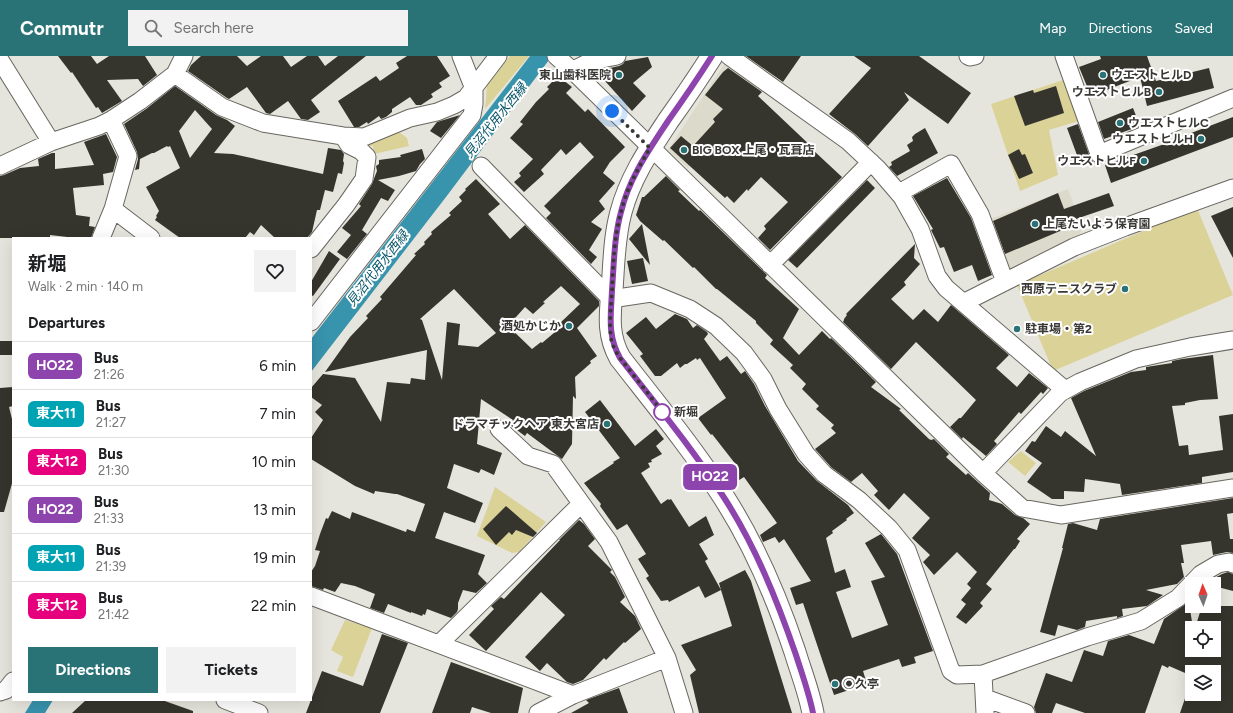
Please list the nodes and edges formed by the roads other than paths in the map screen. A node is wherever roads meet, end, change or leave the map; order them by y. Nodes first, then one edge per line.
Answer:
1 (184, 56) edge
2 (461, 56) edge
3 (498, 56) edge
4 (617, 56) edge
5 (712, 56) edge
6 (729, 56) edge
7 (968, 56) edge
8 (975, 56) edge
9 (1064, 56) edge
10 (0, 60) edge
11 (563, 63) edge
12 (175, 74) junction
13 (474, 89) junction
14 (1233, 98) edge
15 (111, 120) junction
16 (343, 136) junction
17 (51, 142) junction
18 (650, 148) junction
19 (871, 162) junction
20 (0, 166) edge
21 (481, 166) dead end
22 (1233, 188) edge
23 (899, 193) junction
24 (113, 210) junction
25 (101, 237) edge
26 (150, 237) edge
27 (312, 248) edge
28 (770, 266) junction
29 (1005, 282) junction
30 (612, 299) junction
31 (963, 303) junction
32 (312, 321) edge
33 (1233, 340) edge
34 (1065, 390) junction
35 (499, 429) dead end
36 (983, 474) junction
37 (1233, 488) edge
38 (581, 504) junction
39 (1233, 564) edge
40 (312, 596) edge
41 (439, 644) junction
42 (667, 658) junction
43 (982, 674) junction
44 (12, 683) edge
45 (0, 692) edge
46 (573, 695) junction
47 (228, 701) edge
48 (985, 705) edge
49 (259, 713) edge
50 (538, 713) edge
51 (684, 713) edge
52 (813, 713) edge
53 (1026, 713) edge

1 - 12 street
2 - 13 street
3 - 13 street
4 - 11 street
5 - 18 street
6 - 19 street
7 - 8 street
9 - 14 street
10 - 17 street
11 - 18 street
12 - 15 street
12 - 16 street
13 - 16 street
13 - 32 street
15 - 17 street
15 - 24 street
16 - 27 street
17 - 20 street
18 - 28 street
18 - 30 street
19 - 23 street
19 - 28 street
21 - 30 street
22 - 29 street
23 - 29 street
23 - 31 street
24 - 25 street
24 - 26 street
28 - 36 street
29 - 31 street
30 - 43 street
30 - 52 street
31 - 34 street
33 - 34 street
34 - 36 street
35 - 38 street
36 - 37 street
38 - 41 street
38 - 42 street
39 - 43 street
40 - 41 street
41 - 46 street
42 - 46 street
42 - 51 street
43 - 48 street
44 - 45 street
46 - 50 street
47 - 49 street
48 - 53 street

